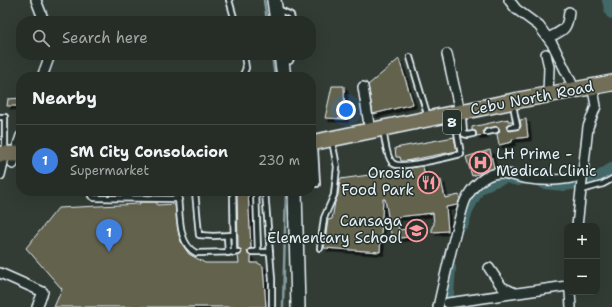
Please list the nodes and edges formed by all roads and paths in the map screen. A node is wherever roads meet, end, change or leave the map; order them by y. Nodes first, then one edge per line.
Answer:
1 (36, 0) edge
2 (229, 0) edge
3 (509, 0) edge
4 (275, 10) edge
5 (569, 12) dead end
6 (42, 16) edge
7 (234, 16) edge
8 (291, 16) edge
9 (548, 38) junction
10 (447, 54) dead end
11 (546, 54) dead end
12 (410, 57) dead end
13 (48, 60) edge
14 (245, 60) edge
15 (285, 60) edge
16 (44, 72) edge
17 (244, 72) edge
18 (284, 72) edge
19 (612, 83) edge
20 (363, 87) dead end
21 (575, 90) junction
22 (612, 92) edge
23 (548, 95) junction
24 (594, 95) junction
25 (514, 110) junction
26 (0, 117) edge
27 (428, 118) junction
28 (459, 118) junction
29 (510, 128) dead end
30 (496, 130) dead end
31 (487, 132) dead end
32 (377, 133) junction
33 (473, 134) dead end
34 (16, 146) edge
35 (333, 146) junction
36 (316, 147) edge
37 (316, 148) edge
38 (9, 161) edge
39 (316, 177) edge
40 (612, 179) edge
41 (582, 182) junction
42 (317, 184) dead end
43 (91, 196) edge
44 (178, 196) edge
45 (196, 196) edge
46 (234, 196) edge
47 (256, 196) edge
48 (265, 196) edge
49 (295, 196) edge
50 (179, 199) junction
51 (577, 223) edge
52 (234, 235) junction
53 (227, 236) junction
54 (320, 248) dead end
55 (251, 252) dead end
56 (258, 252) junction
57 (270, 252) junction
58 (228, 253) junction
59 (489, 268) dead end
60 (0, 272) edge
61 (564, 286) edge
62 (515, 293) junction
63 (570, 295) edge
64 (448, 304) dead end
65 (37, 307) edge
66 (272, 307) edge
67 (298, 307) edge
68 (438, 307) edge
69 (571, 307) edge

1 - 6 street
2 - 7 lane
3 - 9 street
4 - 8 lane
5 - 9 street
9 - 21 street
10 - 28 street
11 - 23 street
12 - 27 lane
13 - 16 street
14 - 17 lane
15 - 18 street
19 - 21 main road, Cebu North Road / 8
20 - 32 street
21 - 23 main road, Cebu North Road / 8
22 - 24 main road, Cebu North Road / 8
23 - 28 main road, Cebu North Road / 8
24 - 25 main road, Cebu North Road / 8
24 - 41 street
25 - 28 main road, Cebu North Road / 8
25 - 29 lane
26 - 38 lane
27 - 28 main road, Cebu North Road / 8
27 - 32 main road, Cebu North Road / 8
28 - 32 main road, Cebu North Road / 8
28 - 32 lane
28 - 33 lane
30 - 31 lane
32 - 35 main road, Cebu North Road / 8
32 - 36 main road, Cebu North Road / 8
34 - 38 street
35 - 37 main road, Cebu North Road / 8
35 - 54 lane
39 - 42 lane
40 - 41 lane
41 - 51 street
41 - 68 street
43 - 50 lane
44 - 50 lane
45 - 53 lane
46 - 52 lane
47 - 56 lane
48 - 57 lane
49 - 67 street
50 - 58 lane
52 - 53 lane
52 - 58 lane
53 - 58 lane
55 - 56 lane
56 - 57 lane
57 - 66 lane
59 - 62 street
60 - 65 street
61 - 62 street
62 - 64 street
63 - 69 street

